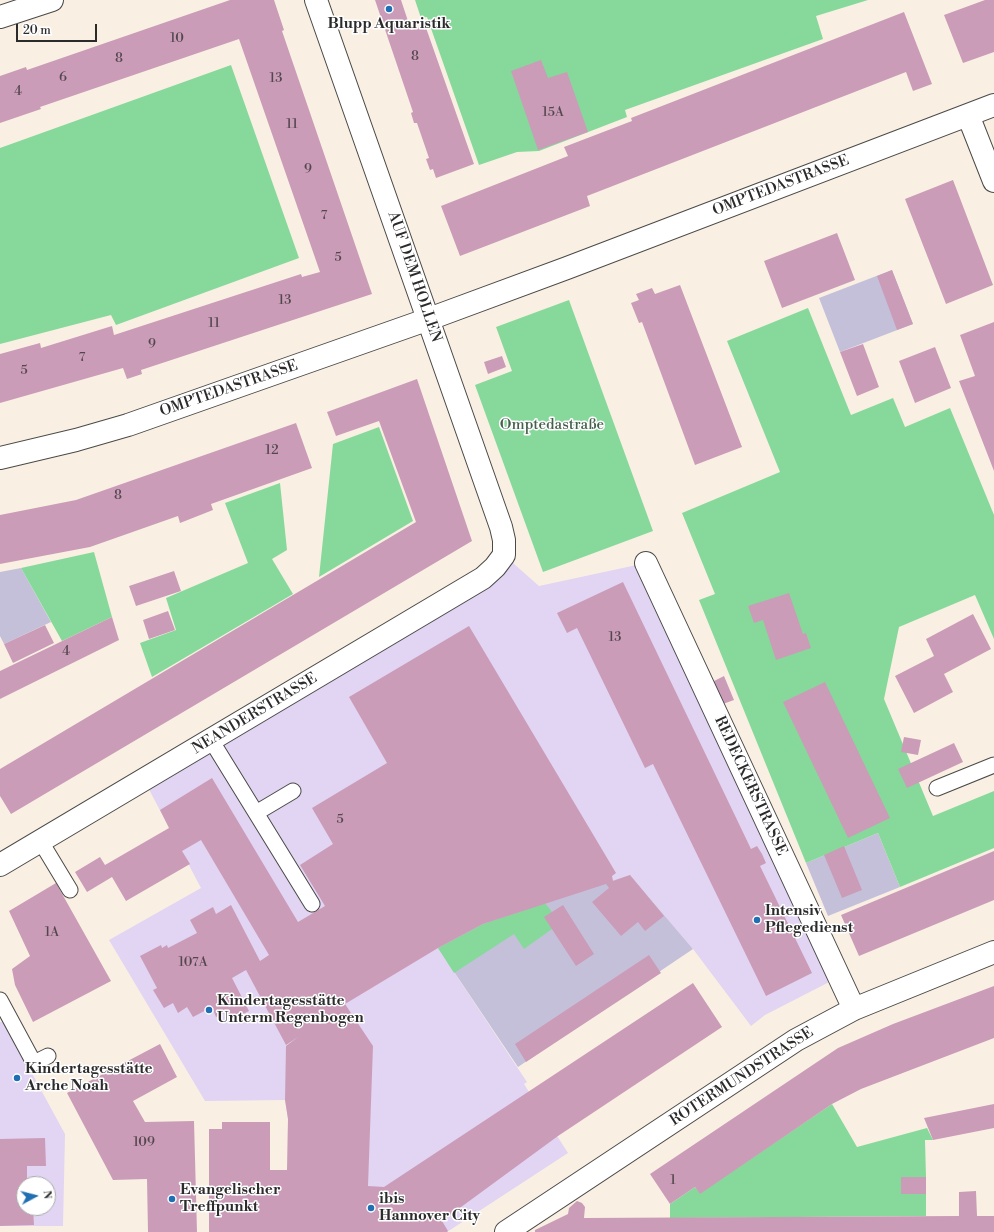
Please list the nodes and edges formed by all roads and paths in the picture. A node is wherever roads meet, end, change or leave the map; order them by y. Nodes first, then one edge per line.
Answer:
1 (52, 0) edge
2 (316, 0) edge
3 (0, 17) edge
4 (994, 105) edge
5 (968, 115) junction
6 (994, 181) edge
7 (429, 319) junction
8 (0, 458) edge
9 (504, 555) joint
10 (646, 563) dead end
11 (211, 740) junction
12 (994, 765) edge
13 (937, 788) dead end
14 (293, 791) dead end
15 (256, 813) junction
16 (41, 842) junction
17 (0, 865) edge
18 (70, 890) dead end
19 (312, 904) dead end
20 (994, 952) edge
21 (0, 1000) edge
22 (854, 1009) junction
23 (48, 1056) dead end
24 (506, 1232) edge

1 - 3 street
2 - 7 street, AUF DEM HOLLEN
4 - 5 street, OMPTEDASTRASSE
5 - 6 street
5 - 7 street, OMPTEDASTRASSE
7 - 8 street, OMPTEDASTRASSE
7 - 9 street, AUF DEM HOLLEN
9 - 11 street, NEANDERSTRASSE
10 - 22 street, REDECKERSTRASSE
11 - 15 lane
11 - 16 street, NEANDERSTRASSE
12 - 13 lane
14 - 15 lane
15 - 19 lane
16 - 17 street, NEANDERSTRASSE
16 - 18 lane
20 - 22 street, ROTERMUNDSTRASSE
21 - 23 lane
22 - 24 street, ROTERMUNDSTRASSE

